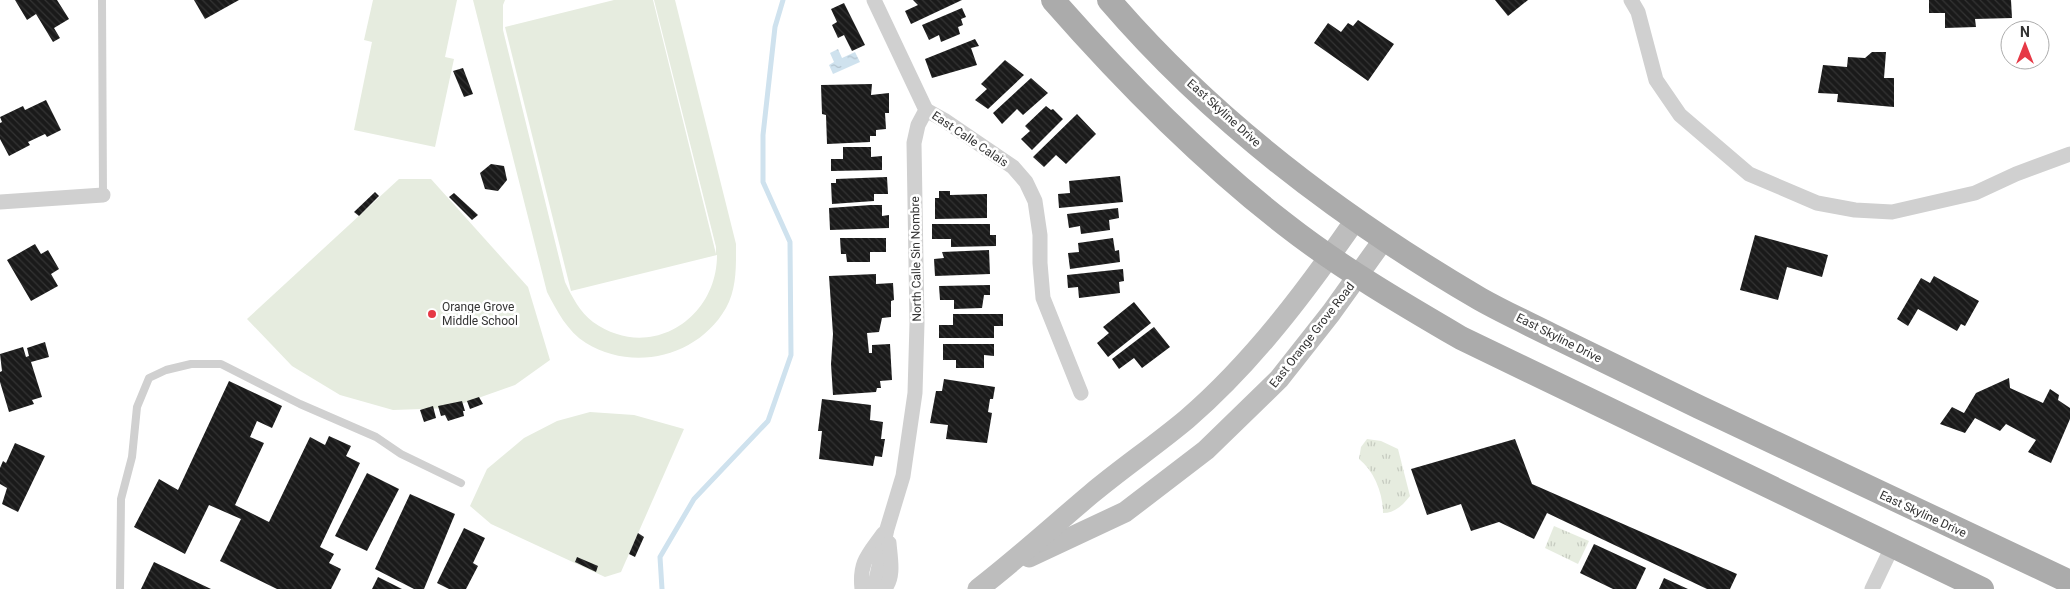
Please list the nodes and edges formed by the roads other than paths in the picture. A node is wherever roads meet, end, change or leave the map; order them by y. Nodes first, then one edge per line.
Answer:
1 (102, 0) edge
2 (874, 0) edge
3 (1053, 0) edge
4 (1109, 0) edge
5 (1632, 0) edge
6 (926, 110) junction
7 (2070, 154) edge
8 (103, 195) joint
9 (0, 202) edge
10 (1356, 219) junction
11 (1384, 239) junction
12 (1330, 257) junction
13 (1358, 276) junction
14 (1081, 394) dead end
15 (461, 483) dead end
16 (887, 529) junction
17 (1893, 545) junction
18 (1007, 567) junction
19 (2070, 582) edge
20 (120, 589) edge
21 (862, 589) edge
22 (874, 589) edge
23 (884, 589) edge
24 (978, 589) edge
25 (1872, 589) edge
26 (1982, 589) edge

1 - 8 lane
2 - 6 street
3 - 12 main road
4 - 10 main road, East Skyline Drive
5 - 7 street
6 - 14 street, East Calle Calais
6 - 16 street, North Calle Sin Nombre
8 - 9 street
10 - 11 main road, East Skyline Drive
10 - 12 main road, East Orange Grove Road
11 - 13 main road, East Orange Grove Road
11 - 19 main road, East Skyline Drive
12 - 13 main road
12 - 18 main road, East Orange Grove Road
13 - 17 main road
13 - 18 main road, East Orange Grove Road
15 - 20 lane
16 - 21 street, North Calle Sin Nombre
16 - 22 street, North Calle Sin Nombre
16 - 23 street, North Calle Sin Nombre
17 - 25 street
17 - 26 main road
18 - 24 main road, East Orange Grove Road

